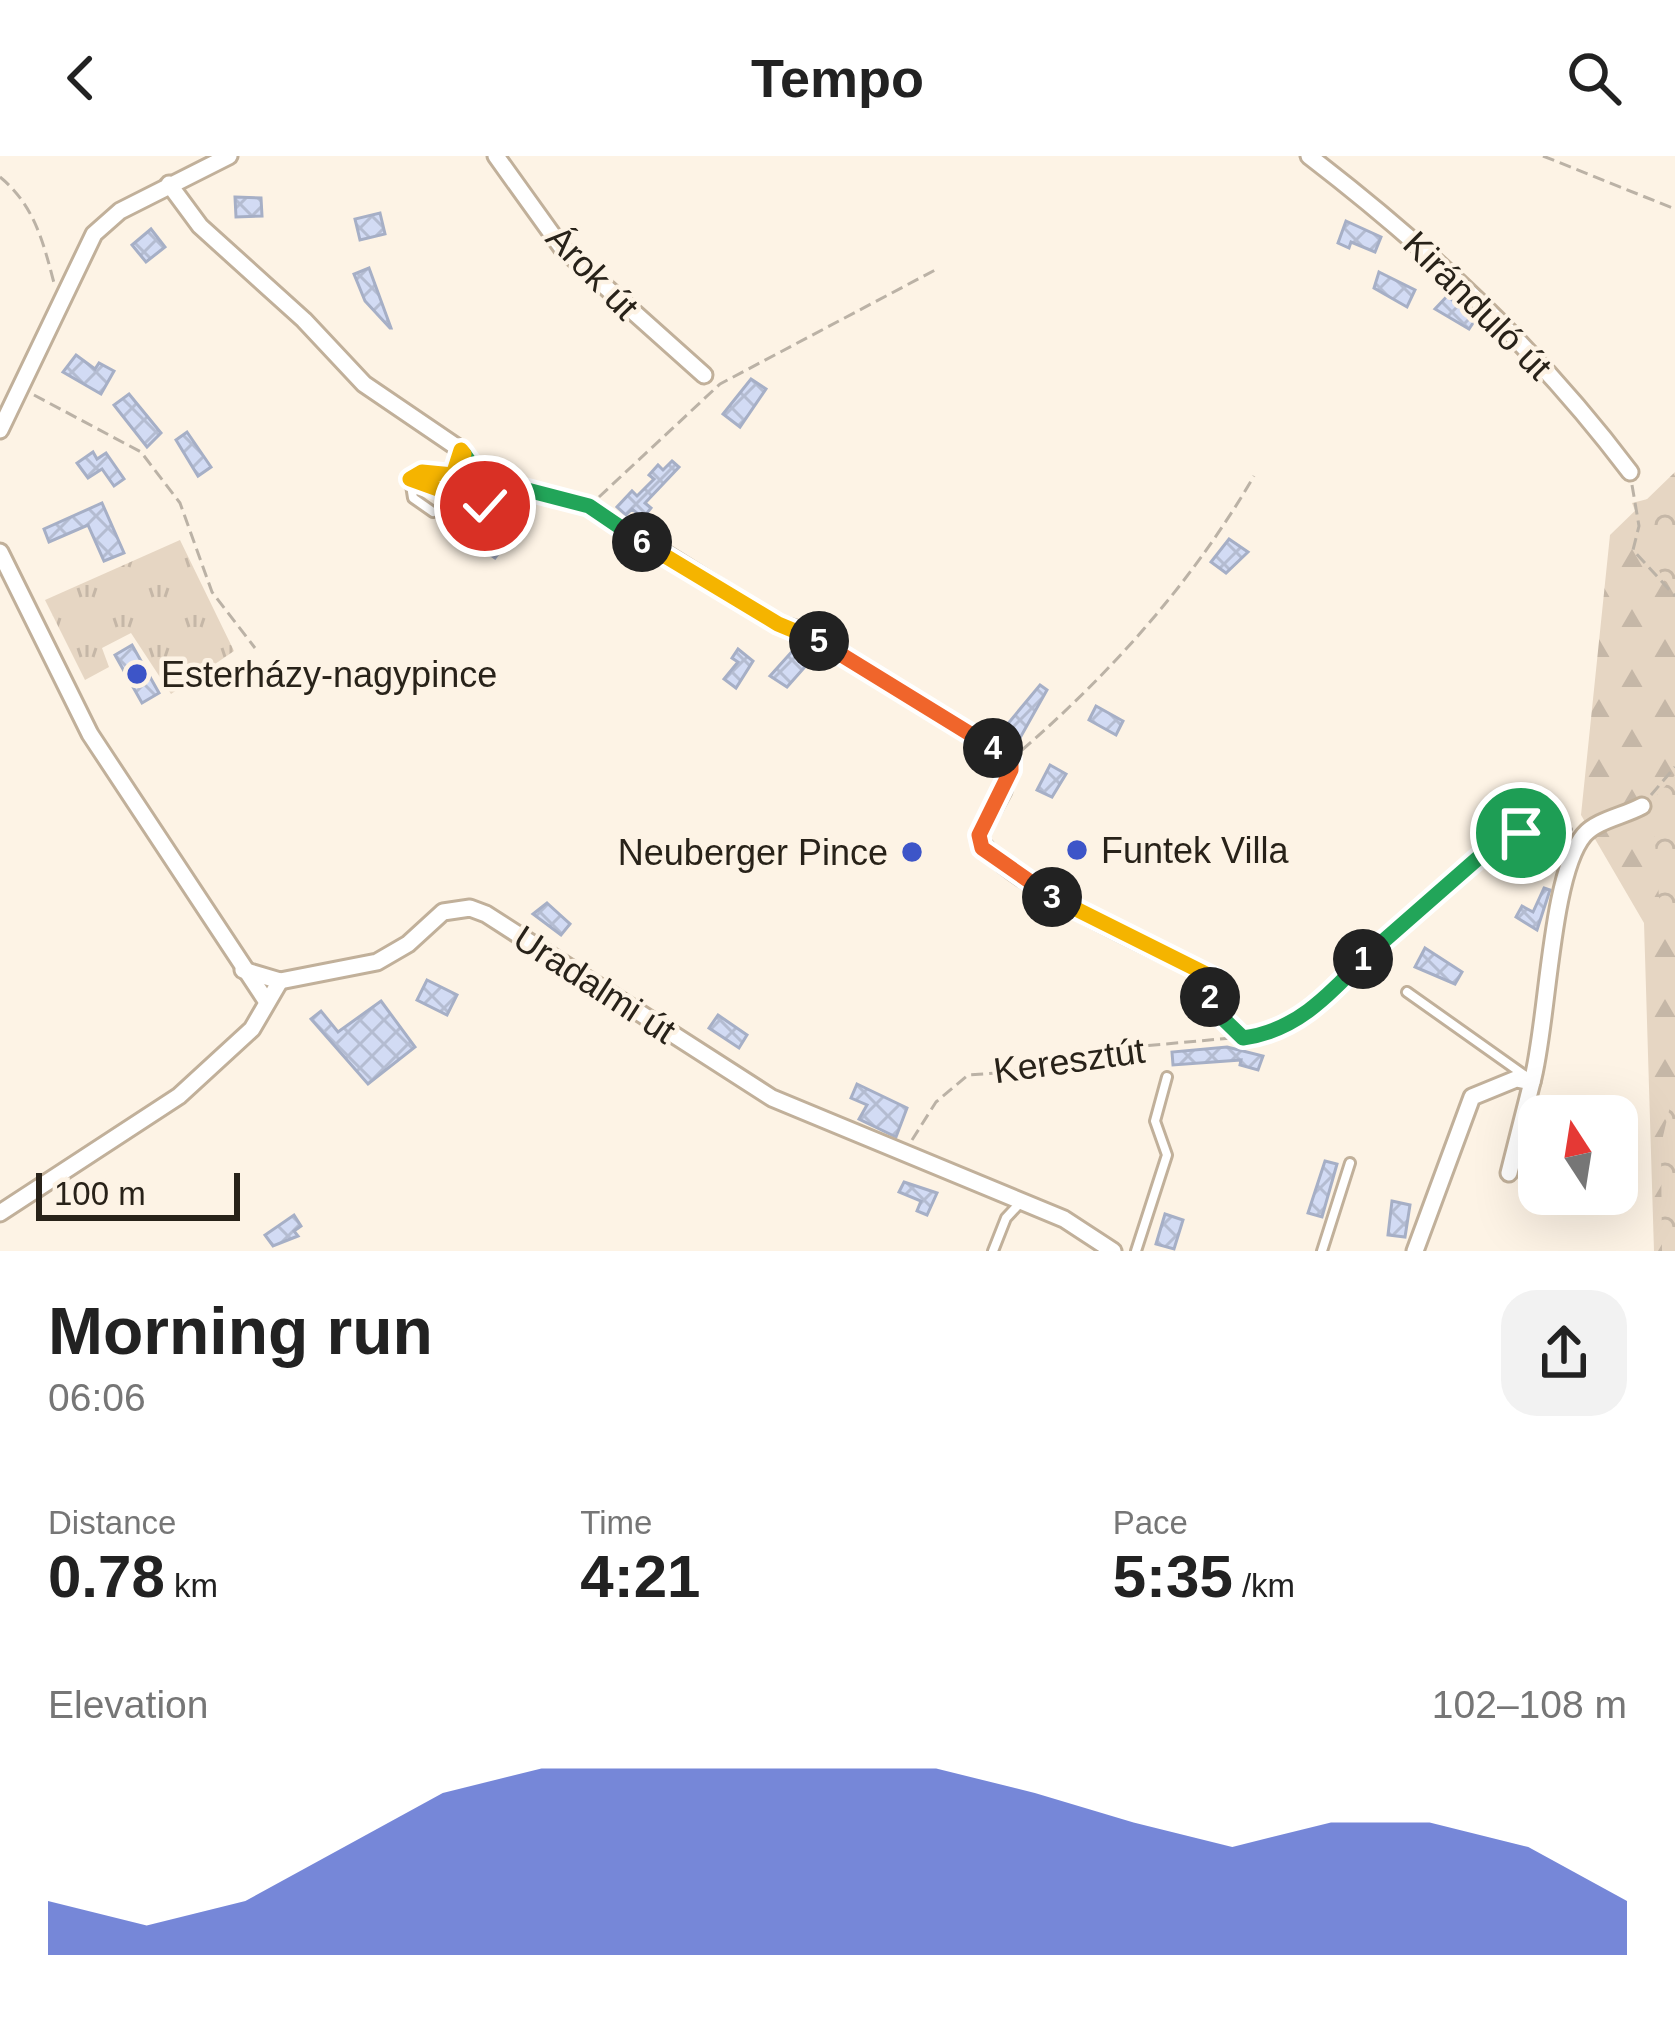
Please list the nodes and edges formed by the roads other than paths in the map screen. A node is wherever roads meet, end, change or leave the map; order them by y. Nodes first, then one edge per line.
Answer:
1 (229, 156) edge
2 (496, 156) edge
3 (1309, 156) edge
4 (170, 184) junction
5 (704, 375) dead end
6 (0, 430) edge
7 (461, 450) junction
8 (1630, 472) road end
9 (410, 479) junction
10 (494, 510) dead end
11 (434, 512) dead end
12 (0, 552) edge
13 (1642, 806) road end
14 (244, 970) junction
15 (1218, 980) road end
16 (280, 981) junction
17 (1407, 992) dead end
18 (265, 999) junction
19 (1167, 1077) dead end
20 (1532, 1082) junction
21 (1350, 1162) dead end
22 (1510, 1173) dead end
23 (1022, 1201) junction
24 (0, 1213) edge
25 (992, 1251) edge
26 (1113, 1251) edge
27 (1136, 1251) edge
28 (1322, 1251) edge
29 (1415, 1251) edge

1 - 4 street
2 - 5 street, Árok út
3 - 8 street, Kiránduló út
4 - 6 street
4 - 7 street
7 - 9 lane
7 - 15 street
9 - 10 lane
9 - 11 lane
12 - 14 street
13 - 20 street
14 - 16 street
14 - 18 street
16 - 18 street
16 - 23 street, Uradalmi út
17 - 20 lane
18 - 24 street
19 - 27 lane
20 - 22 street
20 - 29 street
21 - 28 lane
23 - 25 lane
23 - 26 street

